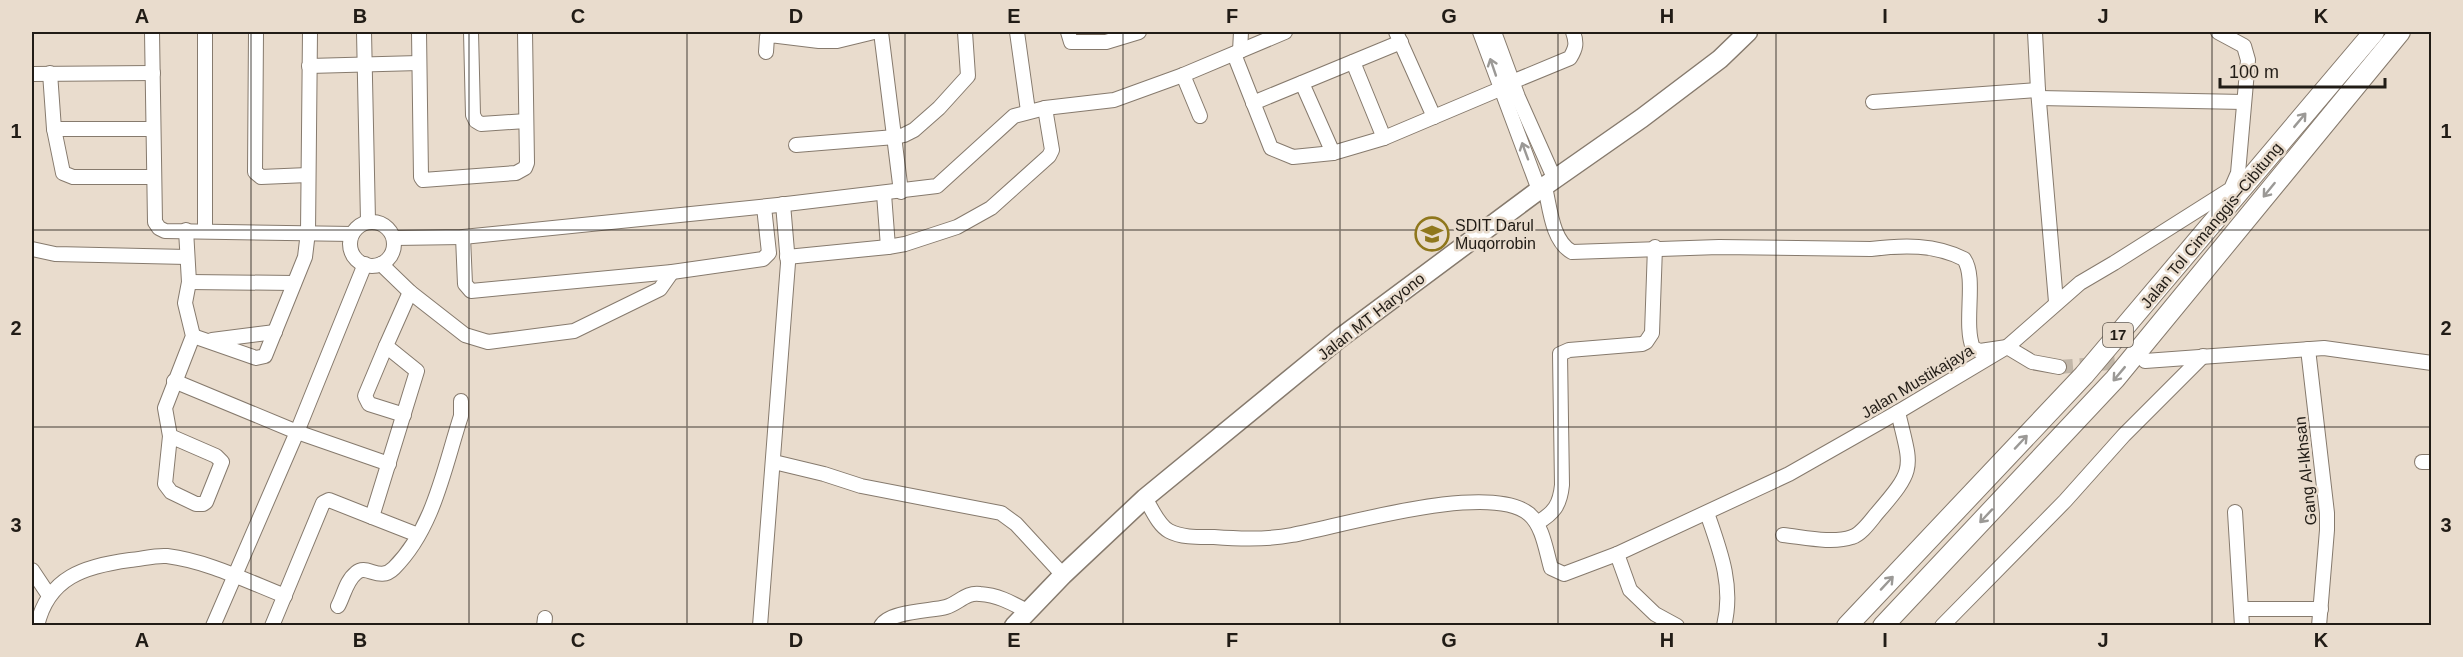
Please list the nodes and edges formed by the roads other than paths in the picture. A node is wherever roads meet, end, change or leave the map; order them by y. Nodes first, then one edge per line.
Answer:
1 (152, 32) edge
2 (205, 32) edge
3 (256, 32) edge
4 (310, 32) edge
5 (364, 32) edge
6 (419, 32) edge
7 (471, 32) edge
8 (525, 32) edge
9 (874, 32) edge
10 (880, 32) edge
11 (965, 32) edge
12 (1017, 32) edge
13 (1068, 32) edge
14 (1139, 32) edge
15 (1241, 32) edge
16 (1285, 32) edge
17 (1480, 32) edge
18 (1494, 32) edge
19 (1573, 32) edge
20 (1748, 32) edge
21 (2036, 32) edge
22 (2218, 32) edge
23 (2374, 32) edge
24 (2400, 32) edge
25 (1399, 37) edge
26 (766, 52) dead end
27 (1237, 53) junction
28 (1353, 62) junction
29 (419, 63) junction
30 (309, 66) junction
31 (364, 66) junction
32 (50, 73) junction
33 (153, 73) junction
34 (32, 74) edge
35 (1183, 75) junction
36 (1302, 83) junction
37 (1506, 85) junction
38 (2038, 94) junction
39 (1873, 102) dead end
40 (2244, 102) junction
41 (1253, 103) junction
42 (1045, 108) junction
43 (1028, 111) junction
44 (1200, 116) dead end
45 (1434, 117) junction
46 (525, 121) junction
47 (54, 129) junction
48 (153, 129) junction
49 (895, 137) junction
50 (1384, 138) junction
51 (795, 145) dead end
52 (1334, 153) junction
53 (309, 175) junction
54 (153, 177) junction
55 (1546, 186) junction
56 (901, 192) junction
57 (885, 194) junction
58 (774, 206) junction
59 (368, 221) junction
60 (186, 230) junction
61 (205, 231) junction
62 (308, 232) junction
63 (352, 234) junction
64 (463, 237) junction
65 (394, 238) junction
66 (888, 247) junction
67 (1655, 248) junction
68 (32, 249) edge
69 (187, 257) junction
70 (365, 264) junction
71 (381, 264) junction
72 (788, 264) junction
73 (672, 272) junction
74 (189, 282) junction
75 (294, 283) junction
76 (410, 292) junction
77 (2056, 302) junction
78 (275, 332) junction
79 (193, 336) junction
80 (210, 341) junction
81 (386, 346) junction
82 (2007, 347) junction
83 (2308, 349) junction
84 (2203, 356) junction
85 (2145, 361) tunnel mouth
86 (2432, 363) edge
87 (2059, 367) tunnel mouth
88 (174, 381) junction
89 (461, 401) dead end
90 (1898, 412) junction
91 (404, 415) junction
92 (297, 432) junction
93 (170, 436) junction
94 (774, 462) junction
95 (389, 464) junction
96 (1145, 498) junction
97 (2235, 512) dead end
98 (1707, 513) junction
99 (372, 517) junction
100 (1537, 523) junction
101 (418, 535) junction
102 (1783, 535) dead end
103 (1617, 554) junction
104 (32, 570) edge
105 (1064, 575) junction
106 (233, 576) junction
107 (48, 594) junction
108 (285, 596) junction
109 (338, 606) dead end
110 (2241, 609) junction
111 (2321, 609) junction
112 (1027, 611) junction
113 (36, 626) edge
114 (213, 626) edge
115 (272, 626) edge
116 (760, 626) edge
117 (881, 626) edge
118 (1014, 626) edge
119 (1677, 626) edge
120 (1724, 626) edge
121 (1847, 626) edge
122 (1883, 626) edge
123 (1942, 626) edge
124 (2242, 626) edge
125 (2319, 626) edge

1 - 33 street
2 - 61 street
3 - 53 street
4 - 30 street
5 - 31 street
6 - 29 street
7 - 46 street
8 - 46 street
9 - 26 street
10 - 49 street
11 - 49 street
12 - 43 street
13 - 14 street
15 - 27 street
16 - 27 street
37 -> 17 street
18 - 37 street
19 - 37 street
20 - 55 main road, Jalan MT Haryono
21 - 38 street
22 - 40 street, Jalan Mustikajaya
121 -> 23 highway, Jalan Tol Cimanggis–Cibitung / 17
24 -> 122 highway, Jalan Tol Cimanggis–Cibitung / 17
25 - 28 street
25 - 45 street
27 - 35 street
27 - 41 street
28 - 36 street
28 - 50 street
29 - 31 street
29 - 46 street
30 - 31 street
30 - 53 street
31 - 59 street
32 - 33 street
32 - 34 street
32 - 47 street
33 - 48 street
35 - 42 street
35 - 44 street
36 - 41 street
36 - 52 street
37 - 45 street
37 - 55 street
38 - 39 street
38 - 40 street
38 - 77 street
40 - 77 street, Jalan Mustikajaya
41 - 52 street
42 - 43 street
42 - 66 street
43 - 56 street
45 - 50 street
47 - 48 street
47 - 54 street
48 - 54 street
49 - 51 street
49 - 56 street
50 - 52 street
53 - 62 street
54 - 60 street
55 - 67 street
55 - 96 main road, Jalan MT Haryono
56 - 57 street
57 - 58 street
57 - 66 street
58 - 64 street
58 - 72 street
58 - 73 street
59 - 63 street
59 - 65 street
60 - 61 street
60 - 69 street
61 - 62 street
62 - 63 street
62 - 75 street
63 - 70 street
64 - 65 street
64 - 73 street
65 - 71 street
66 - 72 street
67 - 82 street
67 - 100 street
68 - 69 street
69 - 74 street
70 - 71 street
70 - 92 street
71 - 76 street
72 - 94 street
73 - 76 street
74 - 75 street
74 - 79 street
75 - 78 street
76 - 81 street
77 - 82 street, Jalan Mustikajaya
78 - 80 street
78 - 80 street
79 - 80 street
79 - 88 street
81 - 91 street
81 - 91 street
82 - 87 street
82 - 90 street, Jalan Mustikajaya
83 - 84 street
83 - 86 street
83 - 111 street, Gang Al-Ikhsan
84 - 85 street
84 - 123 street
88 - 92 street
88 - 93 street
89 - 101 street
90 - 98 street, Jalan Mustikajaya
90 - 102 street
91 - 95 street
92 - 95 street
92 - 106 street
93 - 93 street
94 - 105 street
94 - 116 street
95 - 99 street
96 - 100 street
96 - 105 main road, Jalan MT Haryono
97 - 110 street
98 - 103 street, Jalan Mustikajaya
98 - 120 street
99 - 101 street
99 - 108 street
100 - 103 street, Jalan Mustikajaya
101 - 109 street
103 - 119 street
104 - 107 street
105 - 112 main road, Jalan MT Haryono
106 - 107 street
106 - 108 street
106 - 114 street
107 - 113 street
108 - 115 street
110 - 111 street
110 - 124 street
111 - 125 street, Gang Al-Ikhsan
112 - 117 street
112 - 118 main road, Jalan MT Haryono

